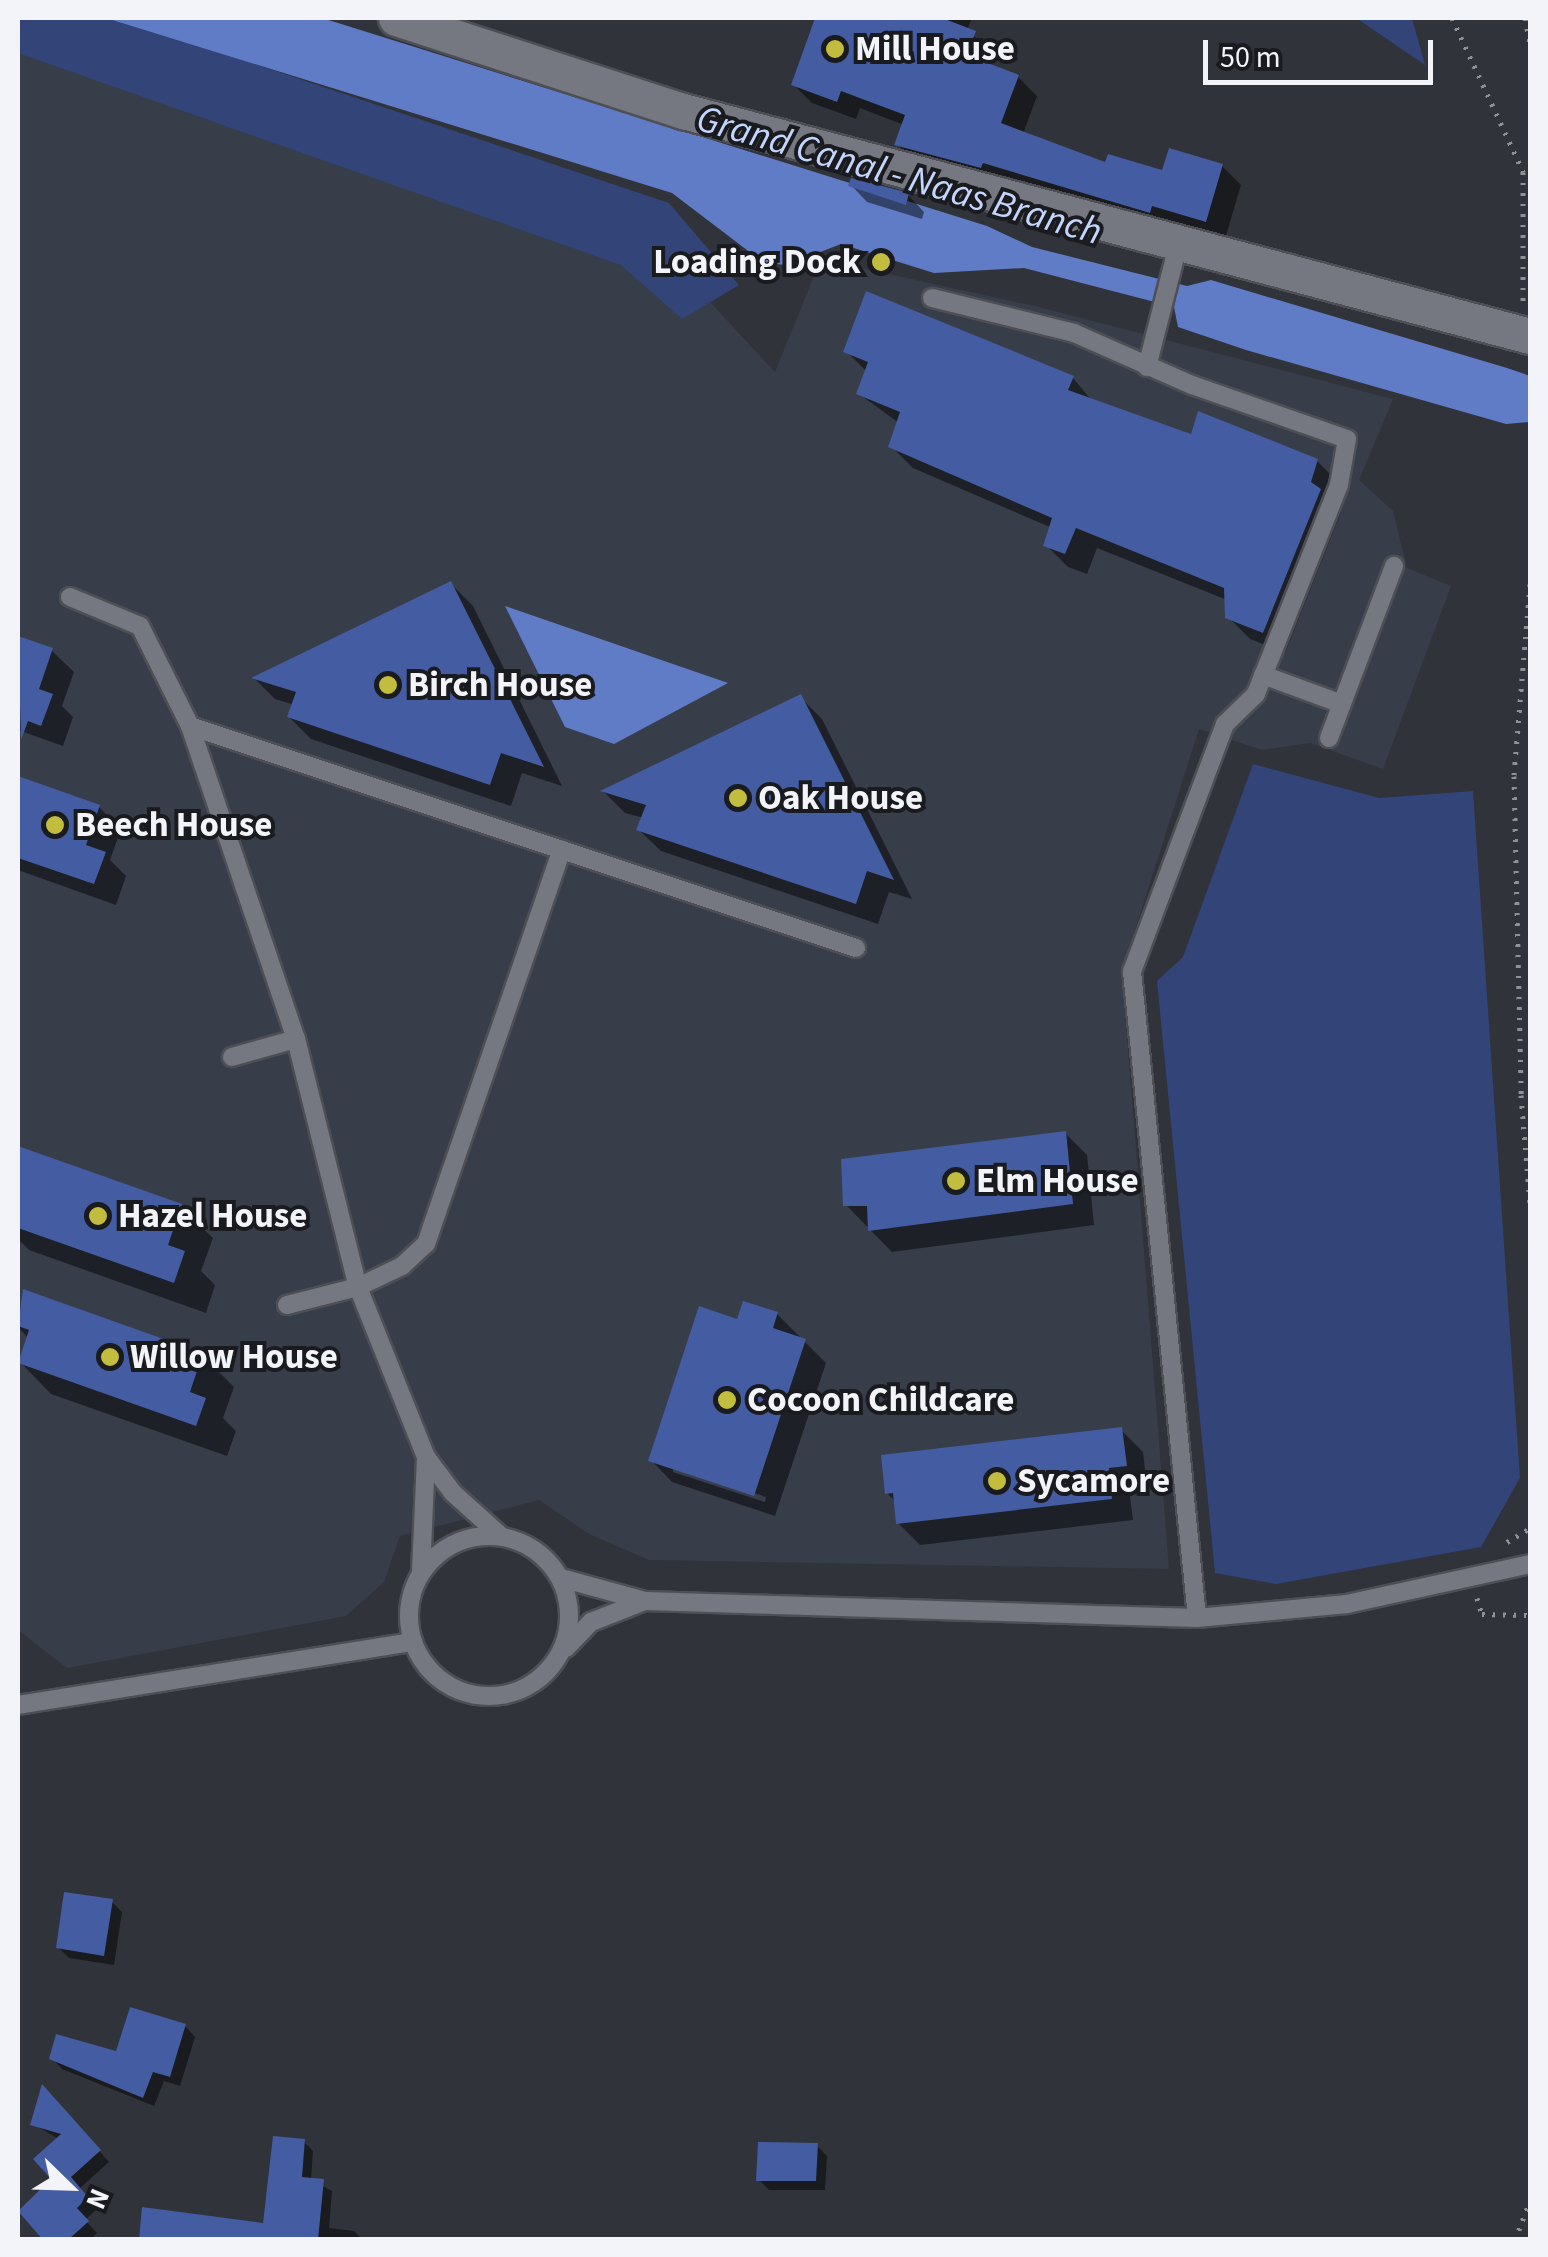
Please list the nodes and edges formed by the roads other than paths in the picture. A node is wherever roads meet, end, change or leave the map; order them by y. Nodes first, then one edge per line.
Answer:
1 (396, 18) edge
2 (1178, 245) junction
3 (932, 298) dead end
4 (1526, 328) edge
5 (1147, 367) junction
6 (1394, 566) dead end
7 (70, 597) dead end
8 (1263, 675) junction
9 (1342, 704) junction
10 (190, 726) junction
11 (1329, 738) dead end
12 (562, 850) junction
13 (856, 948) dead end
14 (296, 1039) junction
15 (232, 1057) dead end
16 (358, 1287) junction
17 (287, 1305) dead end
18 (426, 1457) junction
19 (501, 1536) junction
20 (1530, 1564) edge
21 (421, 1572) junction
22 (561, 1578) junction
23 (645, 1601) junction
24 (1197, 1618) junction
25 (413, 1642) junction
26 (559, 1656) junction
27 (18, 1705) edge

1 - 2 street
2 - 4 street
2 - 5 lane
3 - 5 lane
5 - 8 lane
6 - 9 lane
7 - 10 lane
8 - 9 lane
8 - 24 lane
9 - 11 lane
10 - 12 lane
10 - 14 lane
12 - 13 lane
12 - 16 lane
14 - 15 lane
14 - 16 lane
16 - 17 lane
16 - 18 lane
18 - 19 lane
18 - 21 lane
19 - 21 lane
19 - 22 lane
20 - 24 lane
21 - 25 lane
22 - 23 lane
22 - 26 lane
23 - 24 lane
23 - 26 lane
25 - 26 lane
25 - 27 lane

